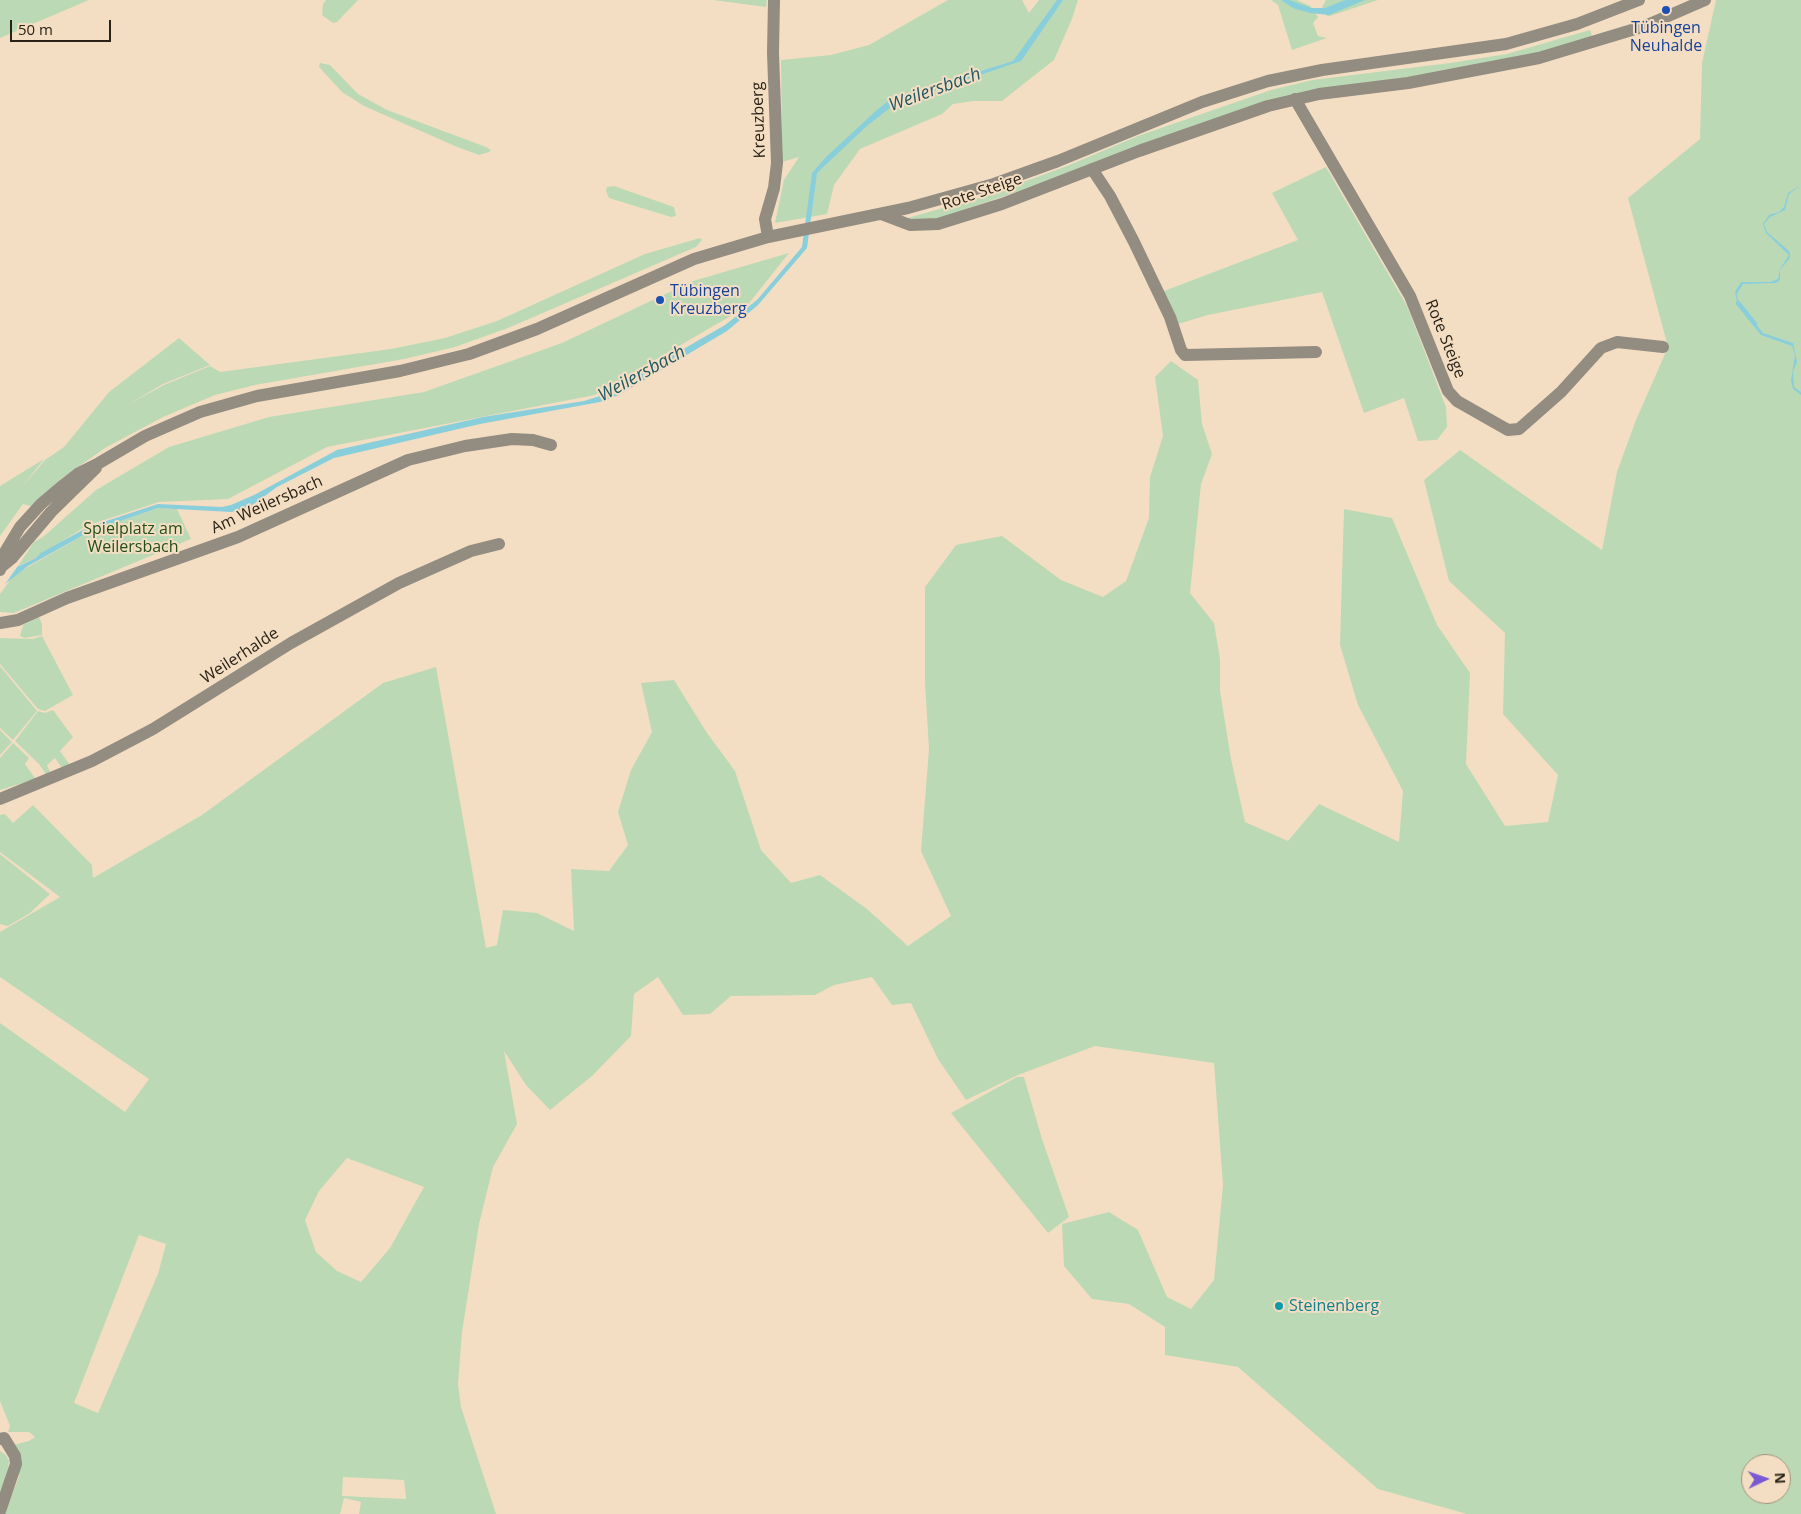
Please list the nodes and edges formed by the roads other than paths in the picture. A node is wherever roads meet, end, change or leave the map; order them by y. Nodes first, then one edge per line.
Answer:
1 (774, 0) edge
2 (1639, 0) edge
3 (1705, 0) edge
4 (1295, 99) junction
5 (1092, 169) junction
6 (881, 214) junction
7 (768, 238) junction
8 (1663, 347) dead end
9 (1316, 352) dead end
10 (550, 445) dead end
11 (499, 544) dead end
12 (1, 568) edge
13 (0, 623) edge
14 (0, 799) edge
15 (0, 1439) edge
16 (0, 1511) edge

1 - 7 street, Kreuzberg
2 - 6 street
3 - 4 street, Rote Steige
4 - 5 street, Rote Steige
4 - 8 street, Rote Steige
5 - 6 street, Rote Steige
5 - 9 street
6 - 7 street
7 - 12 street
10 - 13 street, Am Weilersbach
11 - 14 street, Weilerhalde
15 - 16 street

